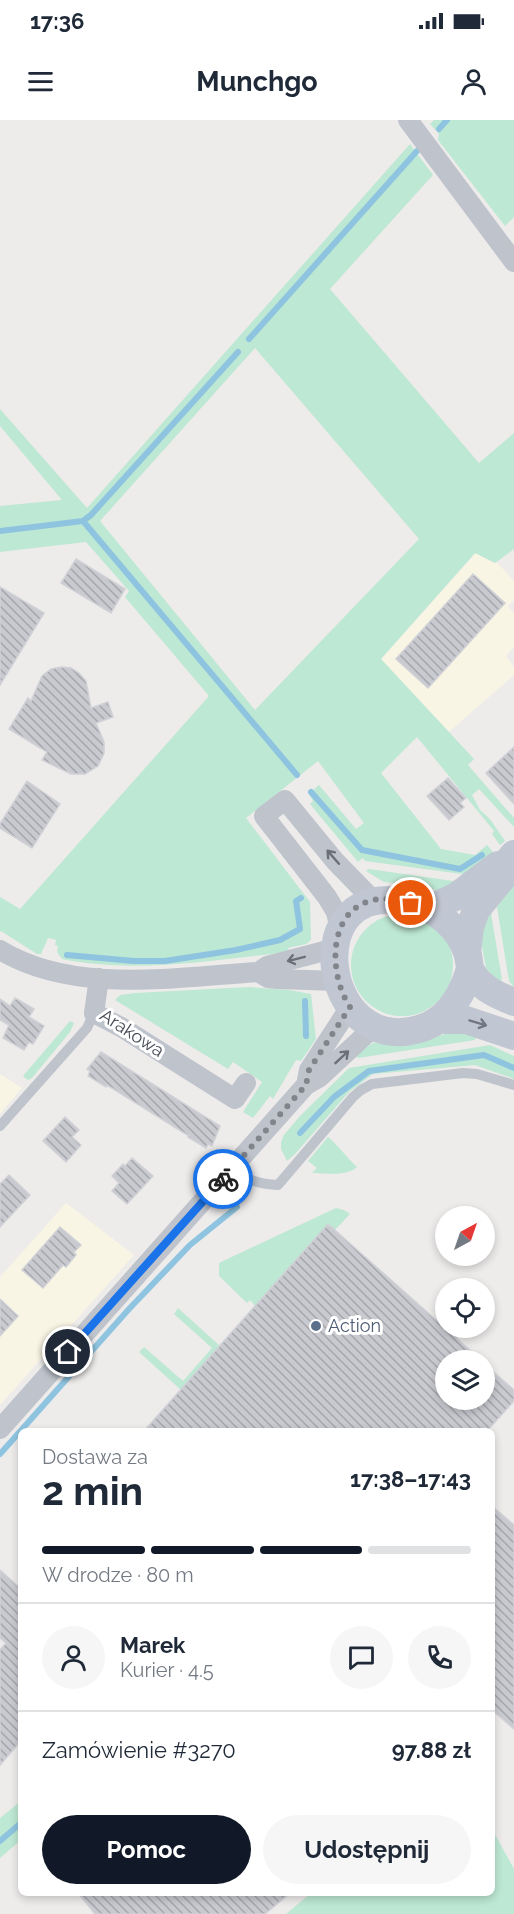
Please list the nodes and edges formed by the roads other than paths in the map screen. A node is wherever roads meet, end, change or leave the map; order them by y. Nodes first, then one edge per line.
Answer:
1 (408, 120) edge
2 (511, 251) edge
3 (511, 857) edge
4 (373, 900) junction
5 (429, 909) junction
6 (338, 939) junction
7 (0, 950) edge
8 (469, 961) junction
9 (258, 972) junction
10 (99, 978) junction
11 (337, 981) junction
12 (514, 1002) edge
13 (350, 1007) junction
14 (94, 1013) junction
15 (440, 1020) junction
16 (375, 1026) junction
17 (514, 1036) edge
18 (246, 1083) dead end
19 (306, 1085) junction
20 (514, 1085) edge
21 (0, 1126) edge
22 (232, 1169) junction
23 (0, 1429) edge

1 - 2 street
3 - 5 street
3 - 8 street
4 - 5 street
4 - 6 street
4 -> 6 street
5 - 8 street
6 -> 9 street
6 - 11 street
7 - 10 street
8 - 12 street
8 - 15 street
9 - 10 street
9 - 11 street
10 - 14 street, Arakowa
11 - 13 street
13 - 16 street
13 - 19 street
14 - 18 street, Arakowa
14 - 21 lane
15 - 16 street
15 -> 17 street
19 -> 16 street
19 - 22 street
20 - 22 lane
22 - 23 street

